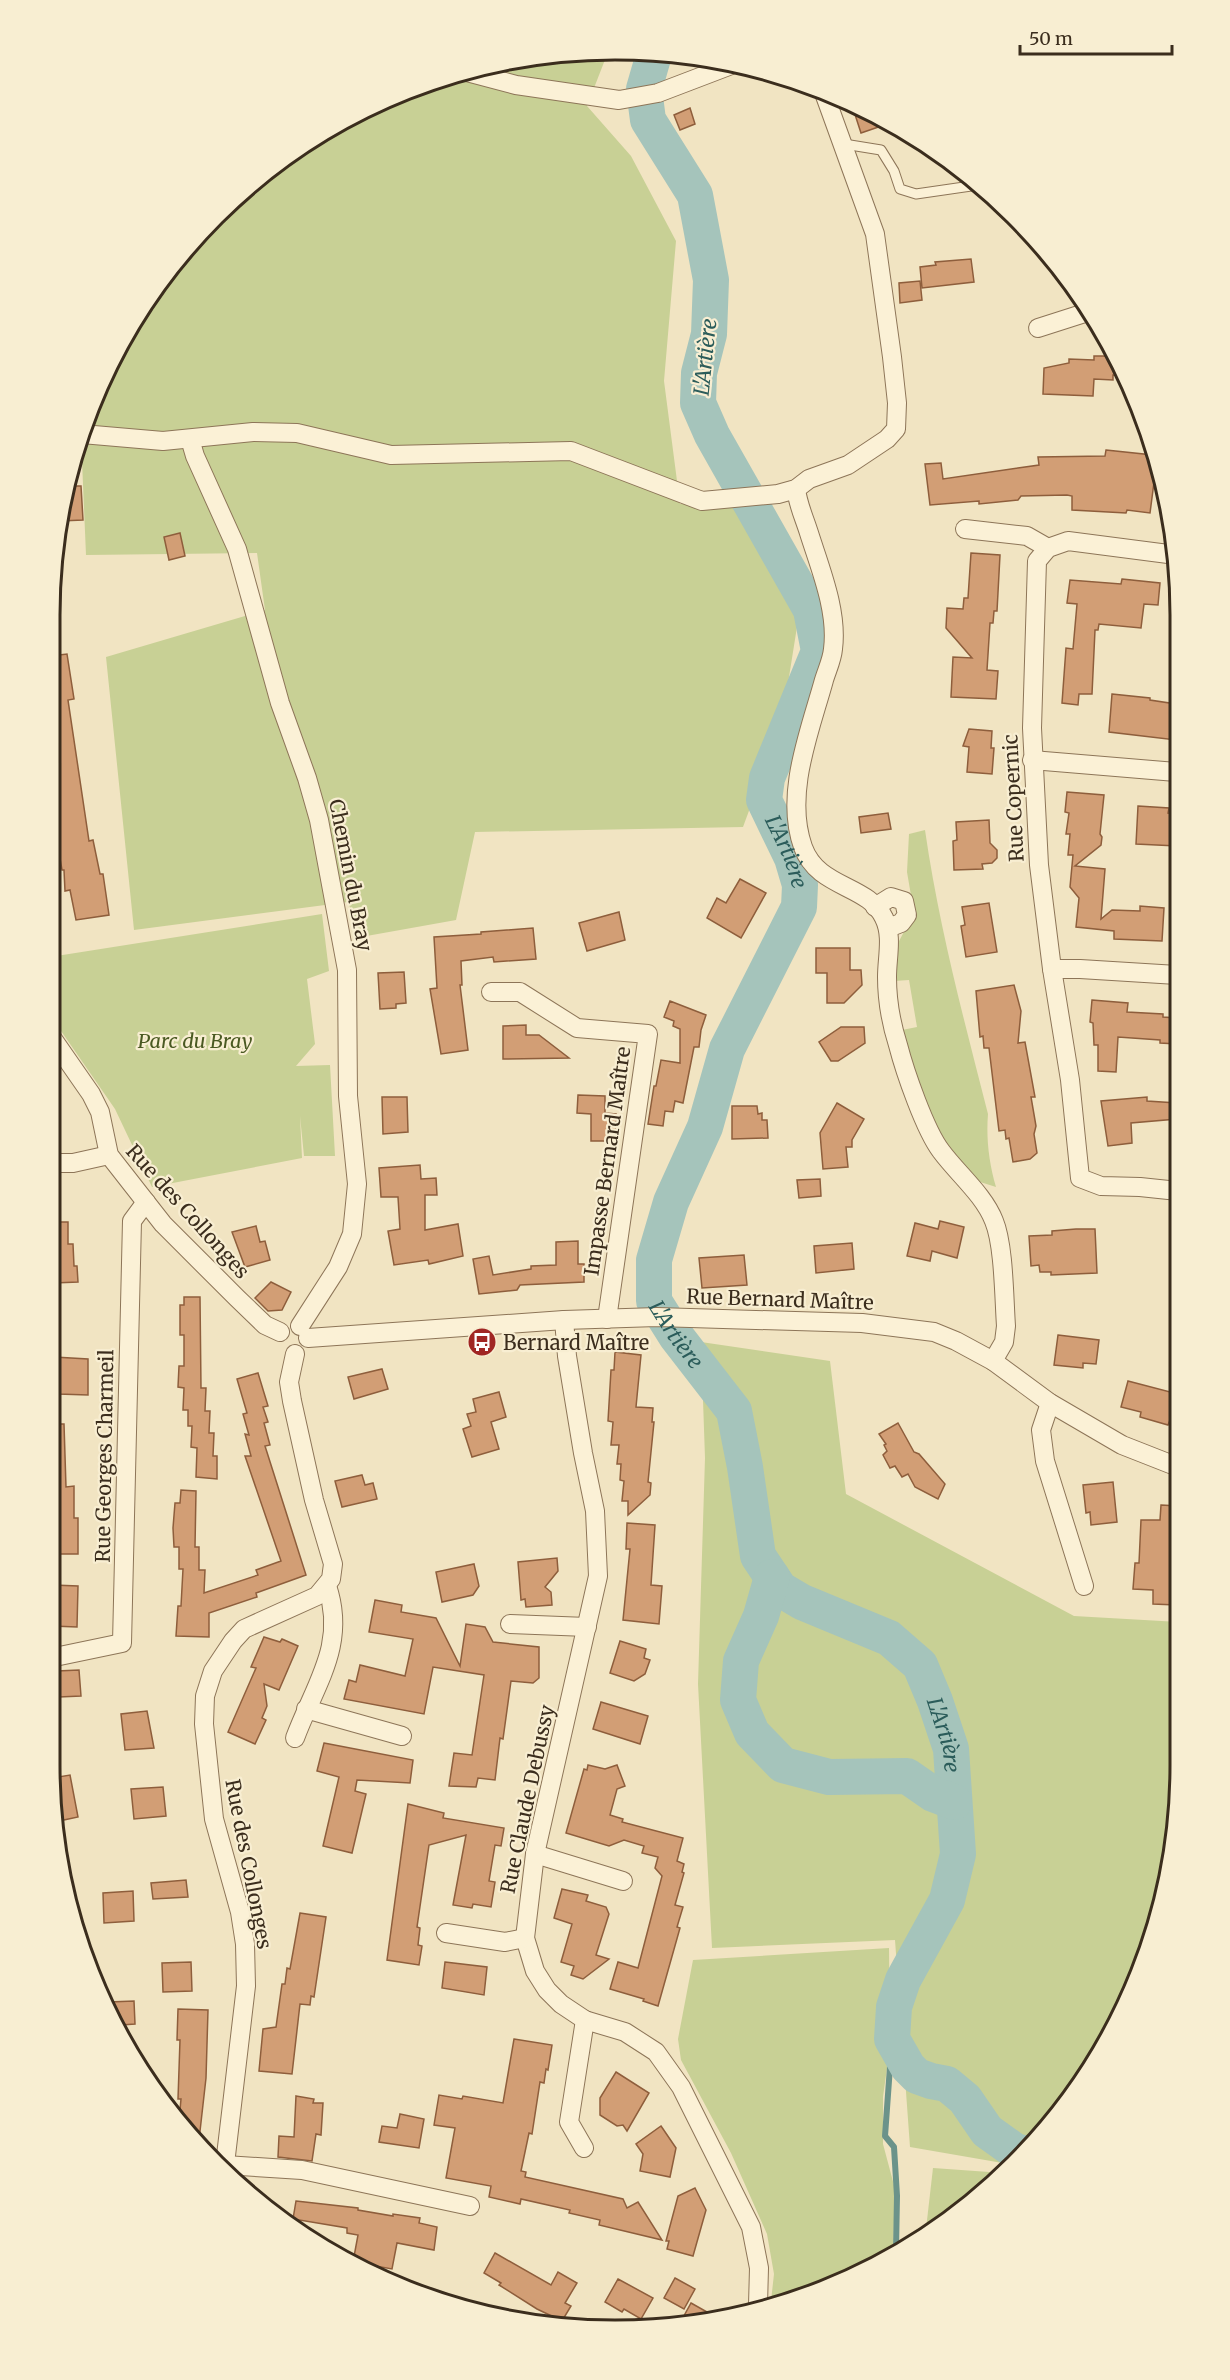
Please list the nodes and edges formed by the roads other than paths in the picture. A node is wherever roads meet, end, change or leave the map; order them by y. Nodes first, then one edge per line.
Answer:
1 (718, 70) edge
2 (483, 76) edge
3 (829, 103) edge
4 (844, 144) junction
5 (967, 187) edge
6 (1081, 314) edge
7 (1038, 328) dead end
8 (90, 435) edge
9 (190, 439) junction
10 (796, 489) junction
11 (965, 529) dead end
12 (1048, 548) junction
13 (1166, 554) edge
14 (1032, 760) junction
15 (1170, 772) edge
16 (876, 907) junction
17 (888, 928) junction
18 (1052, 969) junction
19 (1170, 975) edge
20 (491, 992) dead end
21 (60, 1049) edge
22 (109, 1155) junction
23 (60, 1163) edge
24 (1170, 1190) edge
25 (146, 1202) junction
26 (607, 1319) junction
27 (564, 1320) junction
28 (280, 1332) junction
29 (304, 1332) junction
30 (296, 1354) junction
31 (993, 1361) junction
32 (1050, 1403) junction
33 (1170, 1464) edge
34 (327, 1586) junction
35 (1084, 1586) dead end
36 (510, 1624) dead end
37 (587, 1627) junction
38 (60, 1656) edge
39 (306, 1709) junction
40 (402, 1736) dead end
41 (295, 1738) dead end
42 (535, 1854) junction
43 (623, 1881) dead end
44 (446, 1933) dead end
45 (525, 1938) junction
46 (585, 2020) junction
47 (584, 2148) dead end
48 (226, 2159) edge
49 (231, 2164) edge
50 (470, 2206) dead end
51 (758, 2301) edge

1 - 2 street
3 - 4 street
4 - 5 lane
4 - 10 street
6 - 7 street
8 - 9 street
9 - 10 street
9 - 29 street, Chemin du Bray
10 - 16 street
11 - 12 street
12 - 13 street
12 - 14 street, Rue Copernic
14 - 15 street
14 - 18 street, Rue Copernic
16 - 17 street
16 - 17 street
17 - 31 street
18 - 19 street
18 - 24 street, Rue Copernic
20 - 26 street, Impasse Bernard Maître
21 - 22 street
22 - 23 street, Rue des Collonges
22 - 25 street, Rue des Collonges
25 - 28 street, Rue des Collonges
25 - 38 street, Rue Georges Charmeil
26 - 27 street, Rue Bernard Maître
26 - 31 street, Rue Bernard Maître
27 - 29 street, Rue Bernard Maître
27 - 37 street, Rue Claude Debussy
28 - 29 street
28 - 30 street
29 - 30 street
30 - 34 street
31 - 32 street, Rue Bernard Maître
32 - 33 street, Rue Bernard Maître
32 - 35 street
34 - 39 street
34 - 48 street, Rue des Collonges
36 - 37 street
37 - 42 street, Rue Claude Debussy
39 - 40 street
39 - 41 street
42 - 43 street
42 - 45 street, Rue Claude Debussy
44 - 45 street
45 - 46 street, Rue Claude Debussy
46 - 47 street
46 - 51 street, Rue Claude Debussy
49 - 50 street

